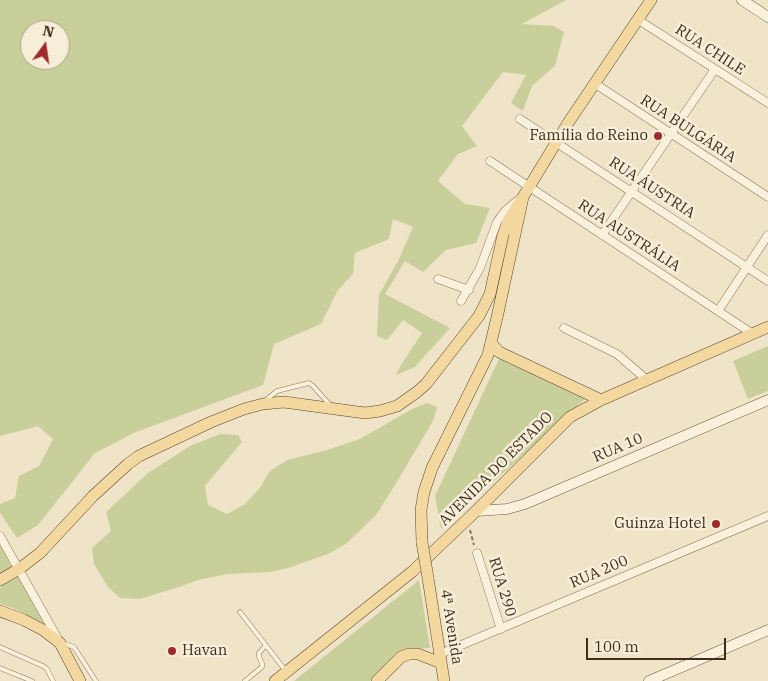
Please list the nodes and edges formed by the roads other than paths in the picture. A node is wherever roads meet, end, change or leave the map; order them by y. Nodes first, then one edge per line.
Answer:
1 (651, 0) edge
2 (742, 0) edge
3 (754, 3) edge
4 (768, 17) edge
5 (637, 19) junction
6 (715, 70) junction
7 (594, 83) junction
8 (768, 103) edge
9 (520, 119) dead end
10 (671, 134) junction
11 (556, 142) junction
12 (490, 161) dead end
13 (528, 186) junction
14 (632, 192) junction
15 (523, 197) junction
16 (768, 197) edge
17 (602, 234) junction
18 (768, 235) edge
19 (747, 267) junction
20 (438, 279) dead end
21 (768, 281) edge
22 (468, 290) junction
23 (461, 301) dead end
24 (718, 311) junction
25 (768, 327) edge
26 (564, 328) dead end
27 (753, 334) junction
28 (491, 343) junction
29 (647, 380) junction
30 (601, 400) junction
31 (768, 400) edge
32 (263, 404) junction
33 (333, 408) junction
34 (476, 511) junction
35 (768, 516) edge
36 (0, 536) edge
37 (477, 553) road end
38 (19, 568) junction
39 (0, 580) edge
40 (0, 611) edge
41 (240, 612) dead end
42 (501, 629) junction
43 (768, 630) edge
44 (60, 643) junction
45 (266, 645) junction
46 (0, 648) edge
47 (440, 659) junction
48 (0, 668) edge
49 (286, 672) junction
50 (32, 681) edge
51 (53, 681) edge
52 (80, 681) edge
53 (96, 681) edge
54 (246, 681) edge
55 (275, 681) edge
56 (378, 681) edge
57 (444, 681) edge
58 (649, 681) edge

1 - 5 main road
2 - 3 street
3 - 4 street
5 - 6 street, RUA CHILE
5 - 7 main road
6 - 8 street, RUA CHILE
6 - 10 street
7 - 10 street, RUA BULGÁRIA
7 - 11 main road
9 - 11 street, RUA ÁUSTRIA
10 - 14 street
10 - 16 street, RUA BULGÁRIA
11 - 13 main road
11 - 14 street, RUA ÁUSTRIA
12 - 13 street, RUA AUSTRÁLIA
13 - 15 main road
13 - 17 street, RUA AUSTRÁLIA
14 - 17 street
14 - 19 street, RUA ÁUSTRIA
15 - 22 street
15 - 28 main road, 4ª Avenida
15 - 33 main road
17 - 24 street, RUA AUSTRÁLIA
18 - 19 street
19 - 21 street, RUA ÁUSTRIA
19 - 24 street
20 - 22 street
22 - 23 street
24 - 27 street, RUA AUSTRÁLIA
25 - 27 main road, AVENIDA DO ESTADO
26 - 29 street
27 - 29 main road, AVENIDA DO ESTADO
28 - 30 main road
28 - 47 main road, 4ª Avenida, bridge
29 - 30 main road, AVENIDA DO ESTADO
30 - 34 main road, AVENIDA DO ESTADO
31 - 34 street, RUA 10
32 - 33 main road
32 - 33 lane
32 - 38 main road
34 - 49 main road, AVENIDA DO ESTADO
35 - 42 street, RUA 200
36 - 38 street
37 - 42 street, RUA 290
38 - 39 main road
38 - 44 street
40 - 44 main road
41 - 45 lane
42 - 47 street, RUA 200
43 - 58 street
44 - 52 main road
44 - 53 lane
45 - 49 lane
45 - 54 lane
46 - 51 lane
47 - 56 main road
47 - 57 main road, 4ª Avenida
48 - 50 lane
49 - 55 main road, AVENIDA DO ESTADO

